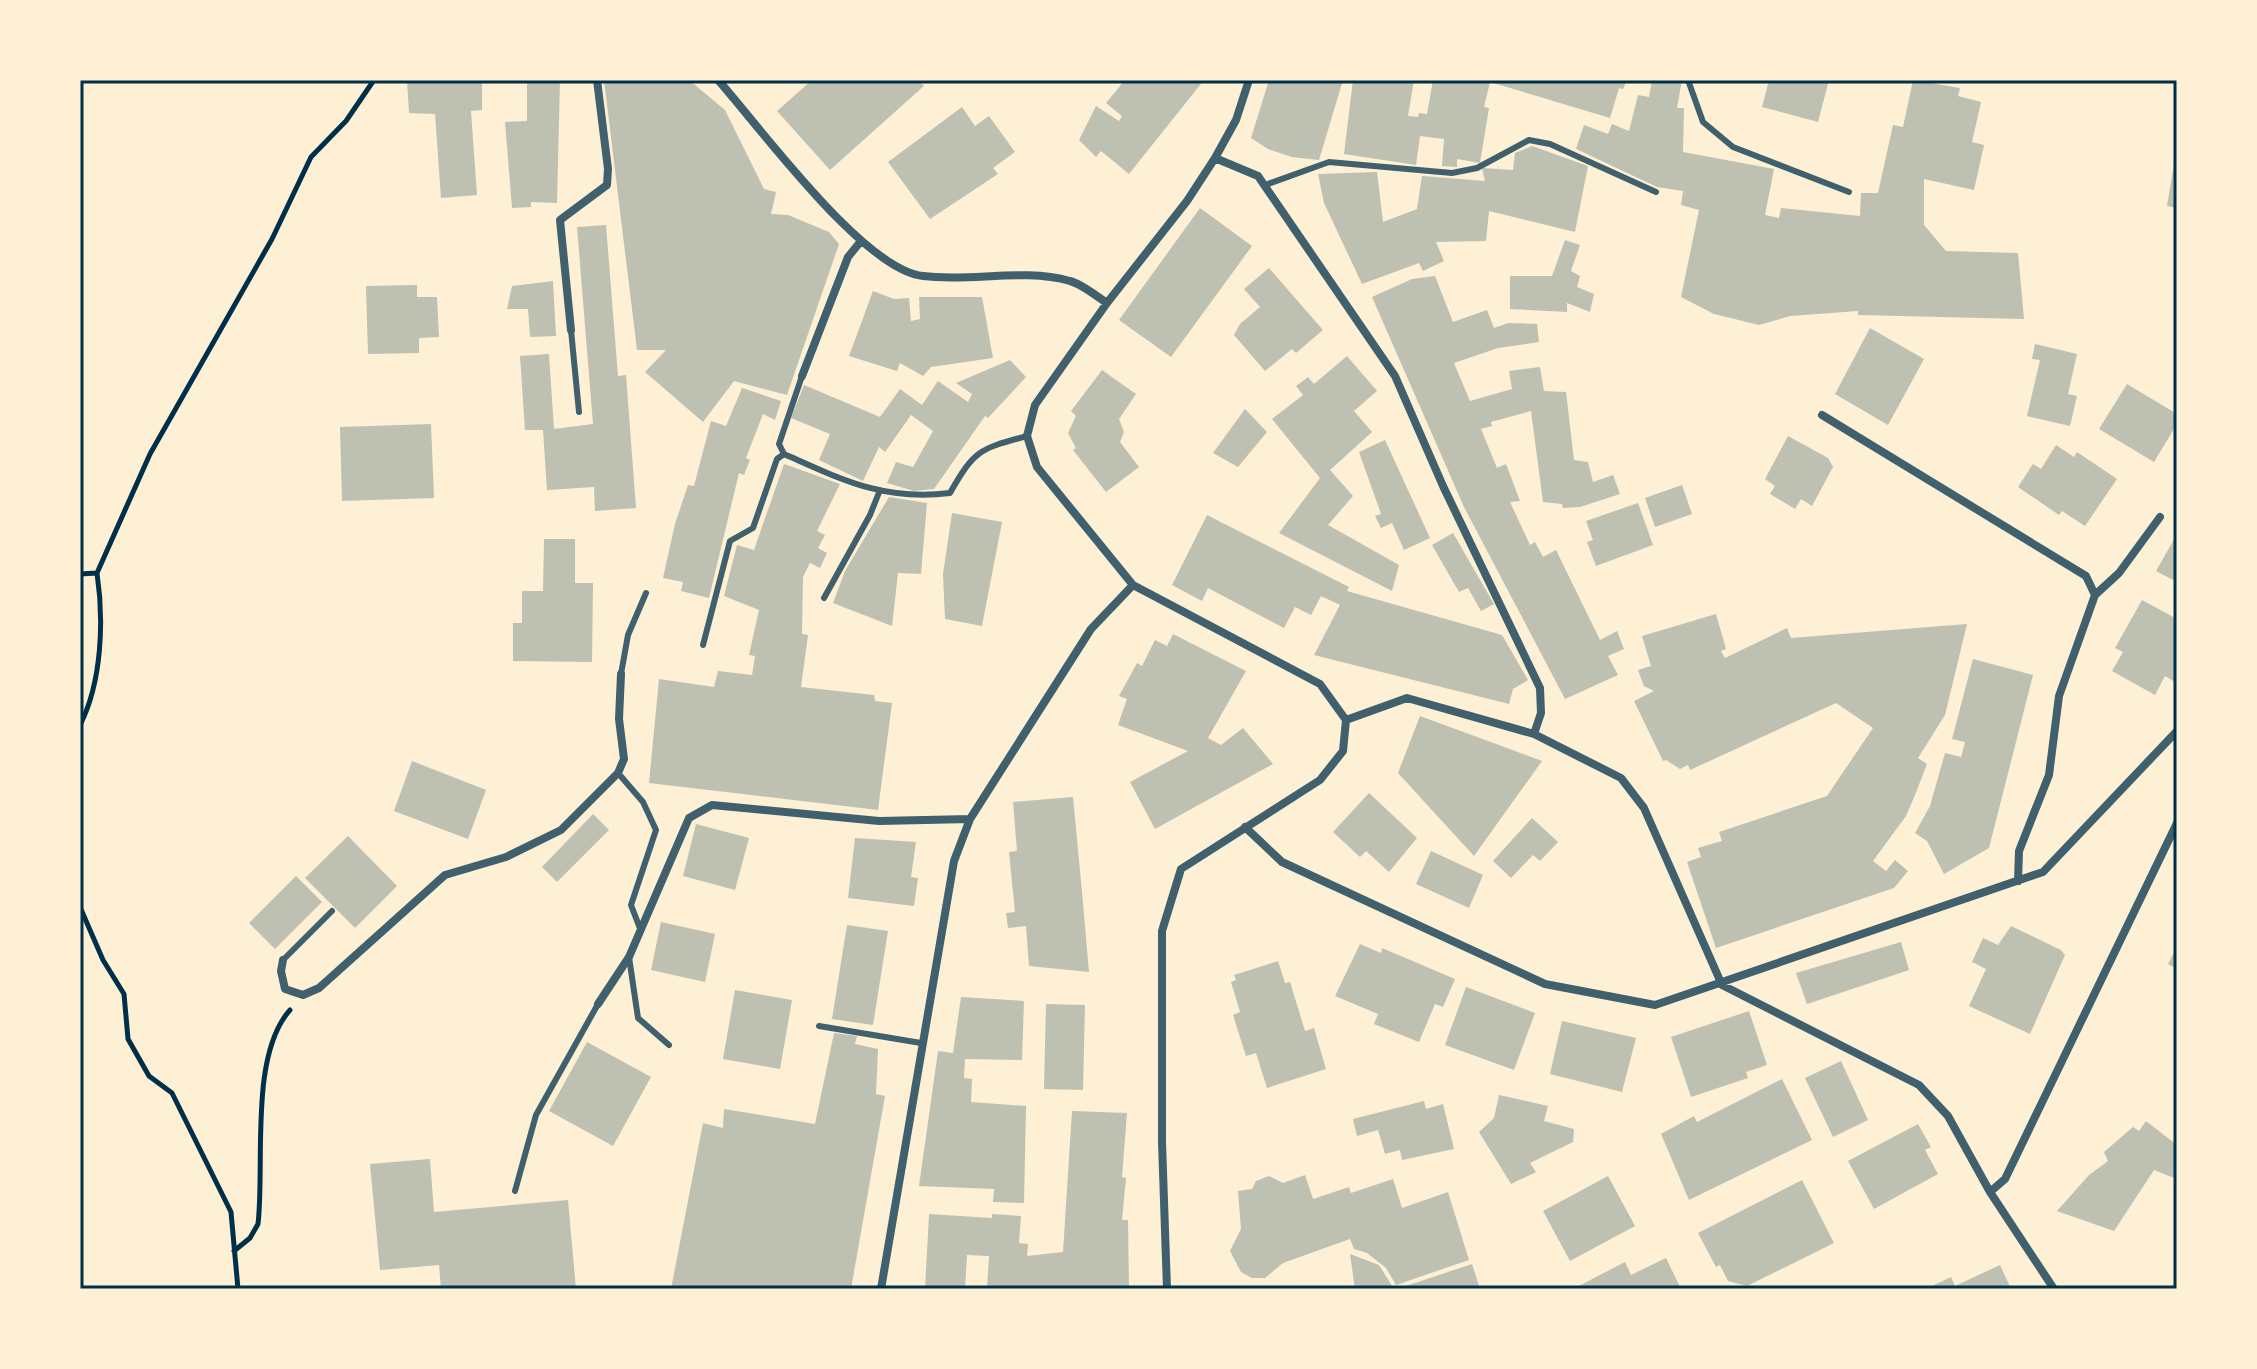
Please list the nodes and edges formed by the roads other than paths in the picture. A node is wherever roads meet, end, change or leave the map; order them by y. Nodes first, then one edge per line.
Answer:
1 (597, 80) edge
2 (718, 80) edge
3 (1249, 80) edge
4 (1688, 80) edge
5 (1215, 158) junction
6 (1265, 185) junction
7 (1656, 192) dead end
8 (1849, 192) dead end
9 (861, 241) junction
10 (1107, 303) junction
11 (571, 330) joint
12 (802, 376) joint
13 (579, 412) dead end
14 (1822, 415) dead end
15 (1027, 436) junction
16 (784, 454) junction
17 (880, 490) junction
18 (2160, 517) dead end
19 (1133, 585) junction
20 (646, 593) dead end
21 (2095, 595) junction
22 (824, 598) dead end
23 (703, 645) dead end
24 (621, 674) joint
25 (1346, 720) junction
26 (2177, 731) edge
27 (1534, 734) junction
28 (618, 773) junction
29 (970, 819) junction
30 (2177, 823) edge
31 (1245, 827) junction
32 (2018, 881) junction
33 (332, 911) dead end
34 (641, 931) junction
35 (629, 957) junction
36 (283, 960) joint
37 (1722, 985) junction
38 (598, 1004) joint
39 (819, 1026) dead end
40 (921, 1043) junction
41 (669, 1045) dead end
42 (515, 1191) dead end
43 (1990, 1192) junction
44 (881, 1289) edge
45 (1167, 1289) edge
46 (2054, 1289) edge

1 - 11 street
2 - 9 street
3 - 5 street
4 - 8 lane
5 - 6 street
5 - 10 street
6 - 7 lane
6 - 27 street
9 - 10 street
9 - 12 street
10 - 15 street
11 - 13 lane
12 - 16 lane
14 - 21 street
15 - 17 lane
15 - 19 street
16 - 17 lane
16 - 23 lane
17 - 22 lane
18 - 21 street
19 - 25 street
19 - 29 street
20 - 24 lane
21 - 32 street
24 - 28 street
25 - 27 street
25 - 31 street
26 - 32 street
27 - 37 street
28 - 34 lane
28 - 36 street
29 - 34 street
29 - 40 street
30 - 43 street
31 - 37 street
31 - 45 street
32 - 37 street
33 - 36 lane
34 - 35 street
35 - 38 street
35 - 41 lane
37 - 43 street
38 - 42 lane
39 - 40 lane
40 - 44 street
43 - 46 street

